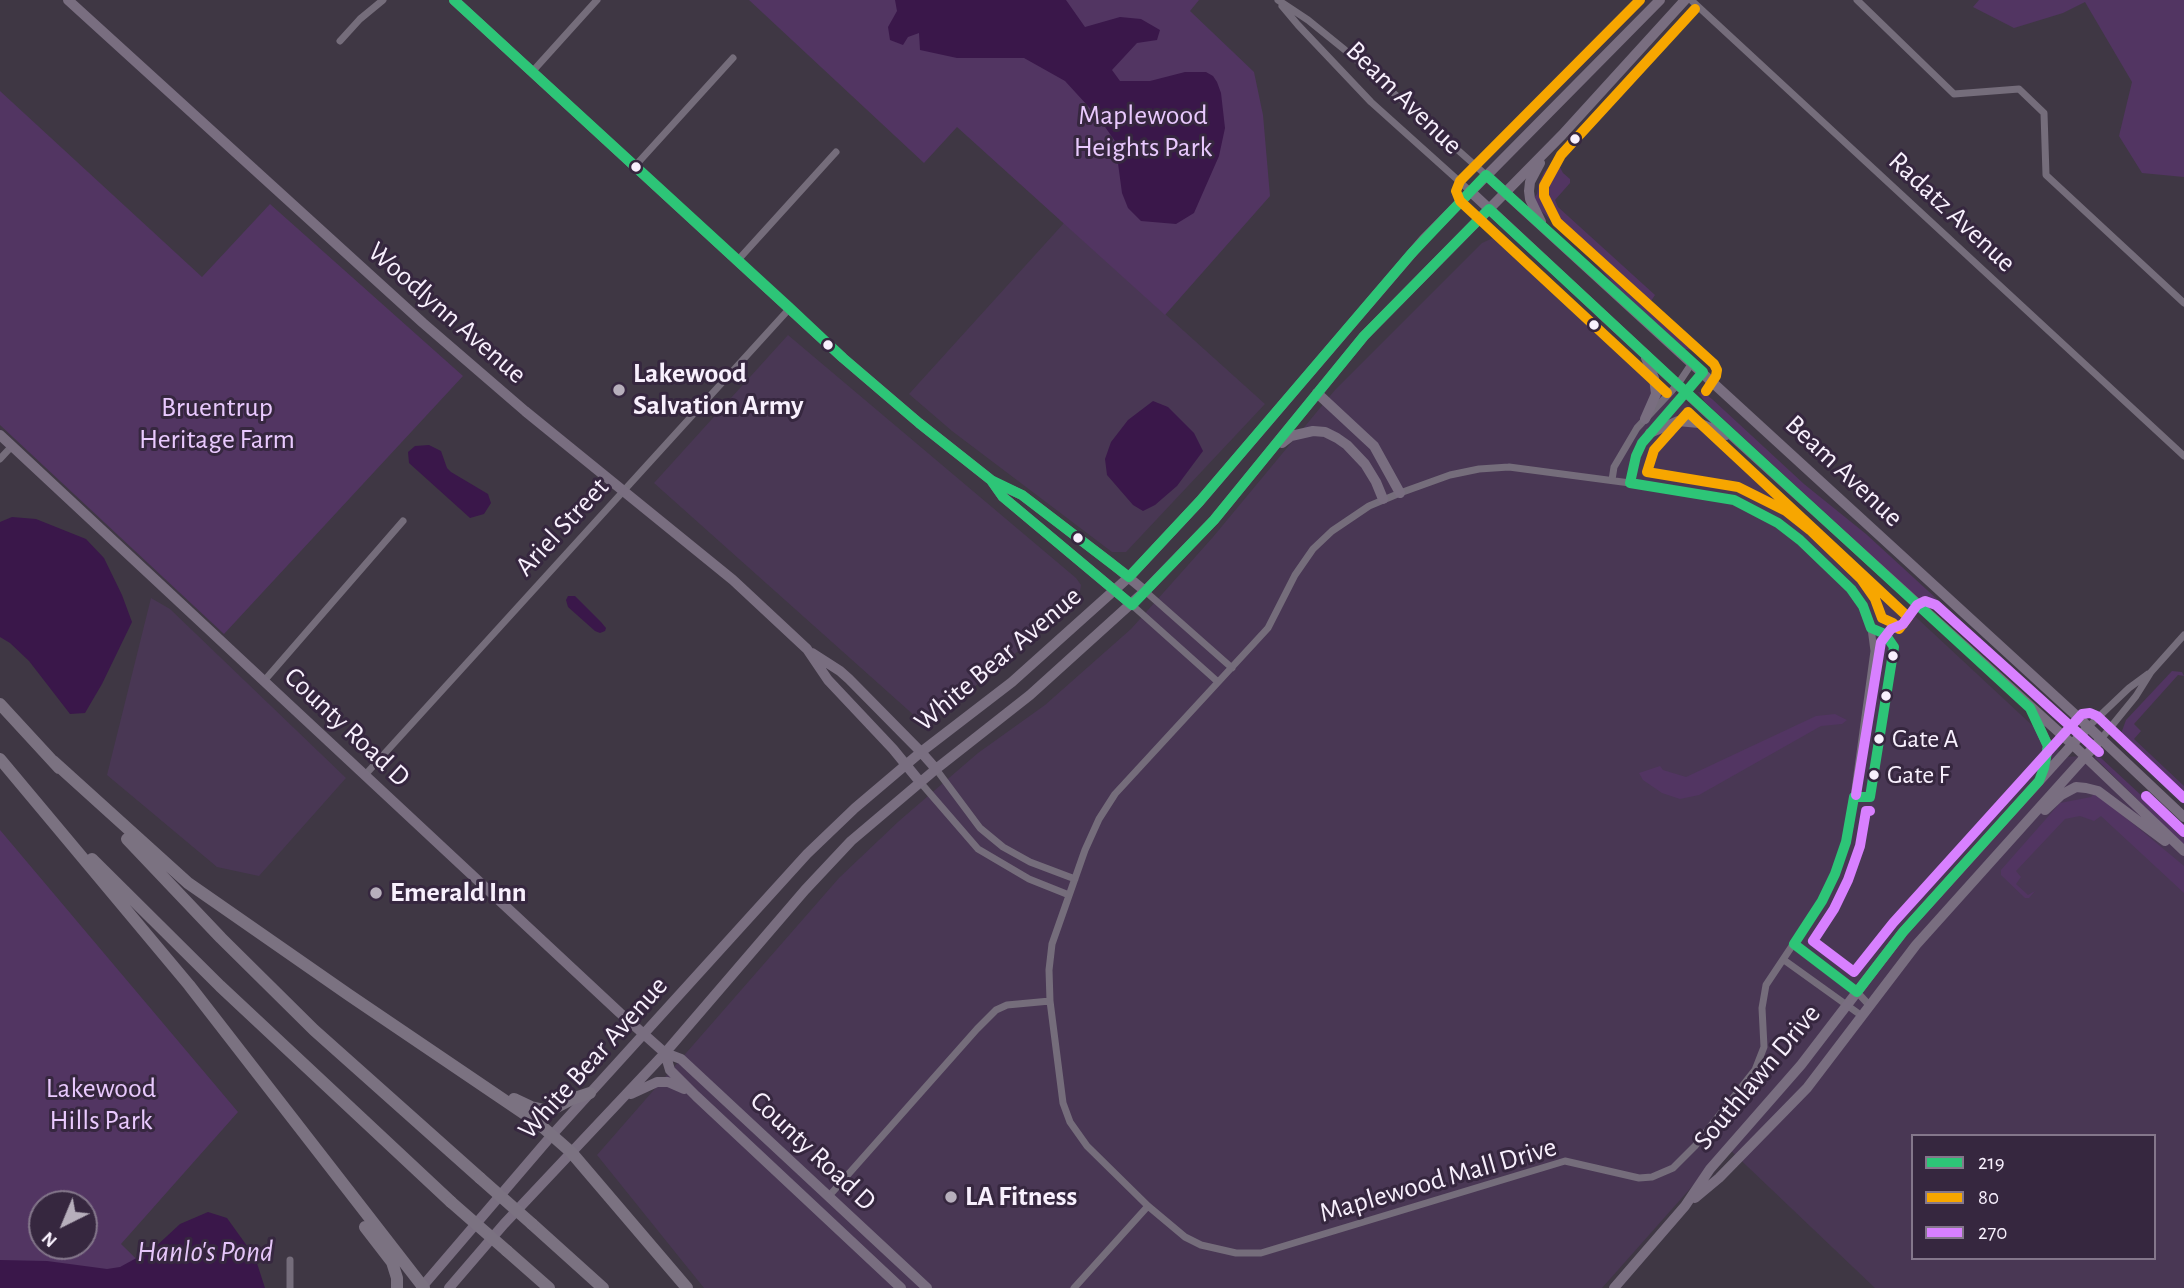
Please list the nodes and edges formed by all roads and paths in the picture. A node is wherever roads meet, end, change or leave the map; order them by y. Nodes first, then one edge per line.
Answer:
1 (68, 0) edge
2 (383, 0) edge
3 (454, 0) edge
4 (597, 0) edge
5 (1278, 0) edge
6 (1660, 0) edge
7 (1685, 0) edge
8 (1690, 0) edge
9 (1857, 0) edge
10 (340, 41) dead end
11 (733, 58) dead end
12 (532, 72) junction
13 (1550, 147) junction
14 (836, 152) dead end
15 (635, 166) junction
16 (1486, 174) junction
17 (1470, 191) junction
18 (1505, 192) junction
19 (1489, 209) junction
20 (1546, 231) junction
21 (738, 260) junction
22 (2184, 303) edge
23 (790, 308) junction
24 (1643, 352) junction
25 (1692, 363) junction
26 (1703, 372) junction
27 (1682, 388) junction
28 (1317, 393) junction
29 (1645, 419) junction
30 (1650, 433) junction
31 (0, 435) edge
32 (1738, 441) junction
33 (12, 446) junction
34 (1266, 456) junction
35 (2184, 456) edge
36 (0, 459) edge
37 (1612, 480) junction
38 (991, 481) junction
39 (1630, 482) junction
40 (623, 491) junction
41 (1400, 492) junction
42 (1383, 499) junction
43 (403, 521) dead end
44 (1129, 577) junction
45 (1116, 590) junction
46 (1145, 591) junction
47 (1132, 605) junction
48 (2184, 635) edge
49 (807, 649) junction
50 (1232, 668) junction
51 (2151, 672) junction
52 (264, 681) junction
53 (1218, 682) junction
54 (0, 704) edge
55 (2030, 708) junction
56 (2088, 727) junction
57 (2101, 739) junction
58 (2072, 744) junction
59 (921, 752) junction
60 (2084, 756) junction
61 (0, 759) edge
62 (53, 761) junction
63 (906, 764) junction
64 (936, 769) junction
65 (365, 775) junction
66 (2039, 781) junction
67 (920, 782) junction
68 (33, 799) junction
69 (2184, 817) edge
70 (2013, 836) junction
71 (2184, 853) edge
72 (1075, 879) junction
73 (1069, 895) junction
74 (1794, 944) junction
75 (1784, 960) junction
76 (1857, 992) junction
77 (1050, 1001) junction
78 (1847, 1005) junction
79 (1870, 1006) junction
80 (1862, 1016) junction
81 (645, 1035) junction
82 (665, 1053) junction
83 (470, 1076) junction
84 (590, 1093) junction
85 (696, 1096) junction
86 (276, 1098) junction
87 (622, 1099) junction
88 (552, 1135) junction
89 (571, 1152) junction
90 (829, 1196) junction
91 (1149, 1206) junction
92 (1685, 1206) junction
93 (290, 1260) dead end
94 (422, 1287) edge
95 (290, 1288) edge
96 (397, 1288) edge
97 (449, 1288) edge
98 (549, 1288) edge
99 (603, 1288) edge
100 (687, 1288) edge
101 (901, 1288) edge
102 (927, 1288) edge
103 (1074, 1288) edge
104 (1614, 1288) edge

1 - 40 street, Woodlynn Avenue
2 - 10 street
3 - 12 street
4 - 12 street
5 - 16 street, Beam Avenue
5 - 17 street, Beam Avenue
6 - 16 street, White Bear Avenue
7 - 13 street, White Bear Avenue
8 - 35 street, Radatz Avenue
9 - 22 street
11 - 15 street
12 - 15 street
13 - 18 street, White Bear Avenue
13 - 20 street
14 - 21 street
15 - 21 street
16 - 17 street, White Bear Avenue
16 - 18 street, Beam Avenue
17 - 19 street, Beam Avenue
17 - 44 street, White Bear Avenue
18 - 19 street, White Bear Avenue
18 - 20 street, Beam Avenue
19 - 24 street, Beam Avenue
19 - 28 street, White Bear Avenue
20 - 25 street, Beam Avenue
21 - 23 street
23 - 38 street
23 - 40 street, Ariel Street
24 - 27 street, Beam Avenue
24 - 29 street
25 - 26 street, Beam Avenue
25 - 27 street
26 - 27 street
26 - 56 street, Beam Avenue
27 - 29 street
27 - 30 street
27 - 32 street, Beam Avenue
28 - 34 street, White Bear Avenue
28 - 41 street
29 - 37 street
30 - 32 street
30 - 39 street
31 - 33 street, County Road D
32 - 55 street, Beam Avenue
33 - 36 street
33 - 52 street, County Road D
34 - 42 street
34 - 46 street, White Bear Avenue
37 - 39 street, Maplewood Mall Drive
37 - 41 street, Maplewood Mall Drive
38 - 44 street
38 - 45 street
39 - 74 street, Maplewood Mall Drive
40 - 49 street, Woodlynn Avenue
40 - 65 street, Ariel Street
41 - 42 street, Maplewood Mall Drive
42 - 50 street, Maplewood Mall Drive
43 - 52 street
44 - 45 street, White Bear Avenue
44 - 46 street
45 - 47 street
45 - 59 street, White Bear Avenue
46 - 47 street, White Bear Avenue
46 - 50 street
47 - 53 street
47 - 64 street, White Bear Avenue
48 - 51 street, Southlawn Drive
49 - 59 street, Woodlynn Avenue
49 - 63 street, Woodlynn Avenue
50 - 53 street, Maplewood Mall Drive
51 - 56 street, Southlawn Drive
51 - 57 street, Southlawn Drive
52 - 65 street, County Road D
53 - 72 street, Maplewood Mall Drive
54 - 62 highway
55 - 58 street, Beam Avenue
55 - 66 street
56 - 57 street, Beam Avenue
56 - 58 street, Southlawn Drive
57 - 60 street, Southlawn Drive
57 - 69 street, Beam Avenue
58 - 60 street, Beam Avenue
58 - 66 street, Southlawn Drive
59 - 63 street, White Bear Avenue
59 - 64 street, Woodlynn Avenue
60 - 70 street, Southlawn Drive
60 - 71 street, Beam Avenue
61 - 68 highway
62 - 83 highway
62 - 99 highway, bridge
63 - 67 street, Woodlynn Avenue
63 - 81 street, White Bear Avenue
64 - 67 street, White Bear Avenue
64 - 72 street
65 - 81 street, County Road D
66 - 76 street, Southlawn Drive
67 - 73 street
67 - 82 street, White Bear Avenue
68 - 86 highway
68 - 98 highway, bridge
70 - 71 street
70 - 79 street, Southlawn Drive
72 - 73 street, Maplewood Mall Drive
73 - 77 street, Maplewood Mall Drive
74 - 75 street, Maplewood Mall Drive
74 - 76 street
75 - 78 street
75 - 91 street, Maplewood Mall Drive
76 - 78 street, Southlawn Drive
76 - 79 street
77 - 90 street
77 - 91 street, Maplewood Mall Drive
78 - 80 street
78 - 92 street, Southlawn Drive
79 - 80 street, Southlawn Drive
80 - 92 street, Southlawn Drive
81 - 82 street, County Road D
81 - 84 street, White Bear Avenue
82 - 85 street, County Road D
82 - 87 street, White Bear Avenue
82 - 90 street, County Road D
83 - 84 highway
83 - 88 highway
84 - 88 street, White Bear Avenue
85 - 87 street
85 - 101 street, County Road D
86 - 94 highway
86 - 96 highway
87 - 89 street, White Bear Avenue
88 - 89 highway
88 - 94 street, White Bear Avenue
89 - 97 street, White Bear Avenue
89 - 100 highway
90 - 102 street, County Road D
91 - 103 street
92 - 104 street, Southlawn Drive
93 - 95 street

